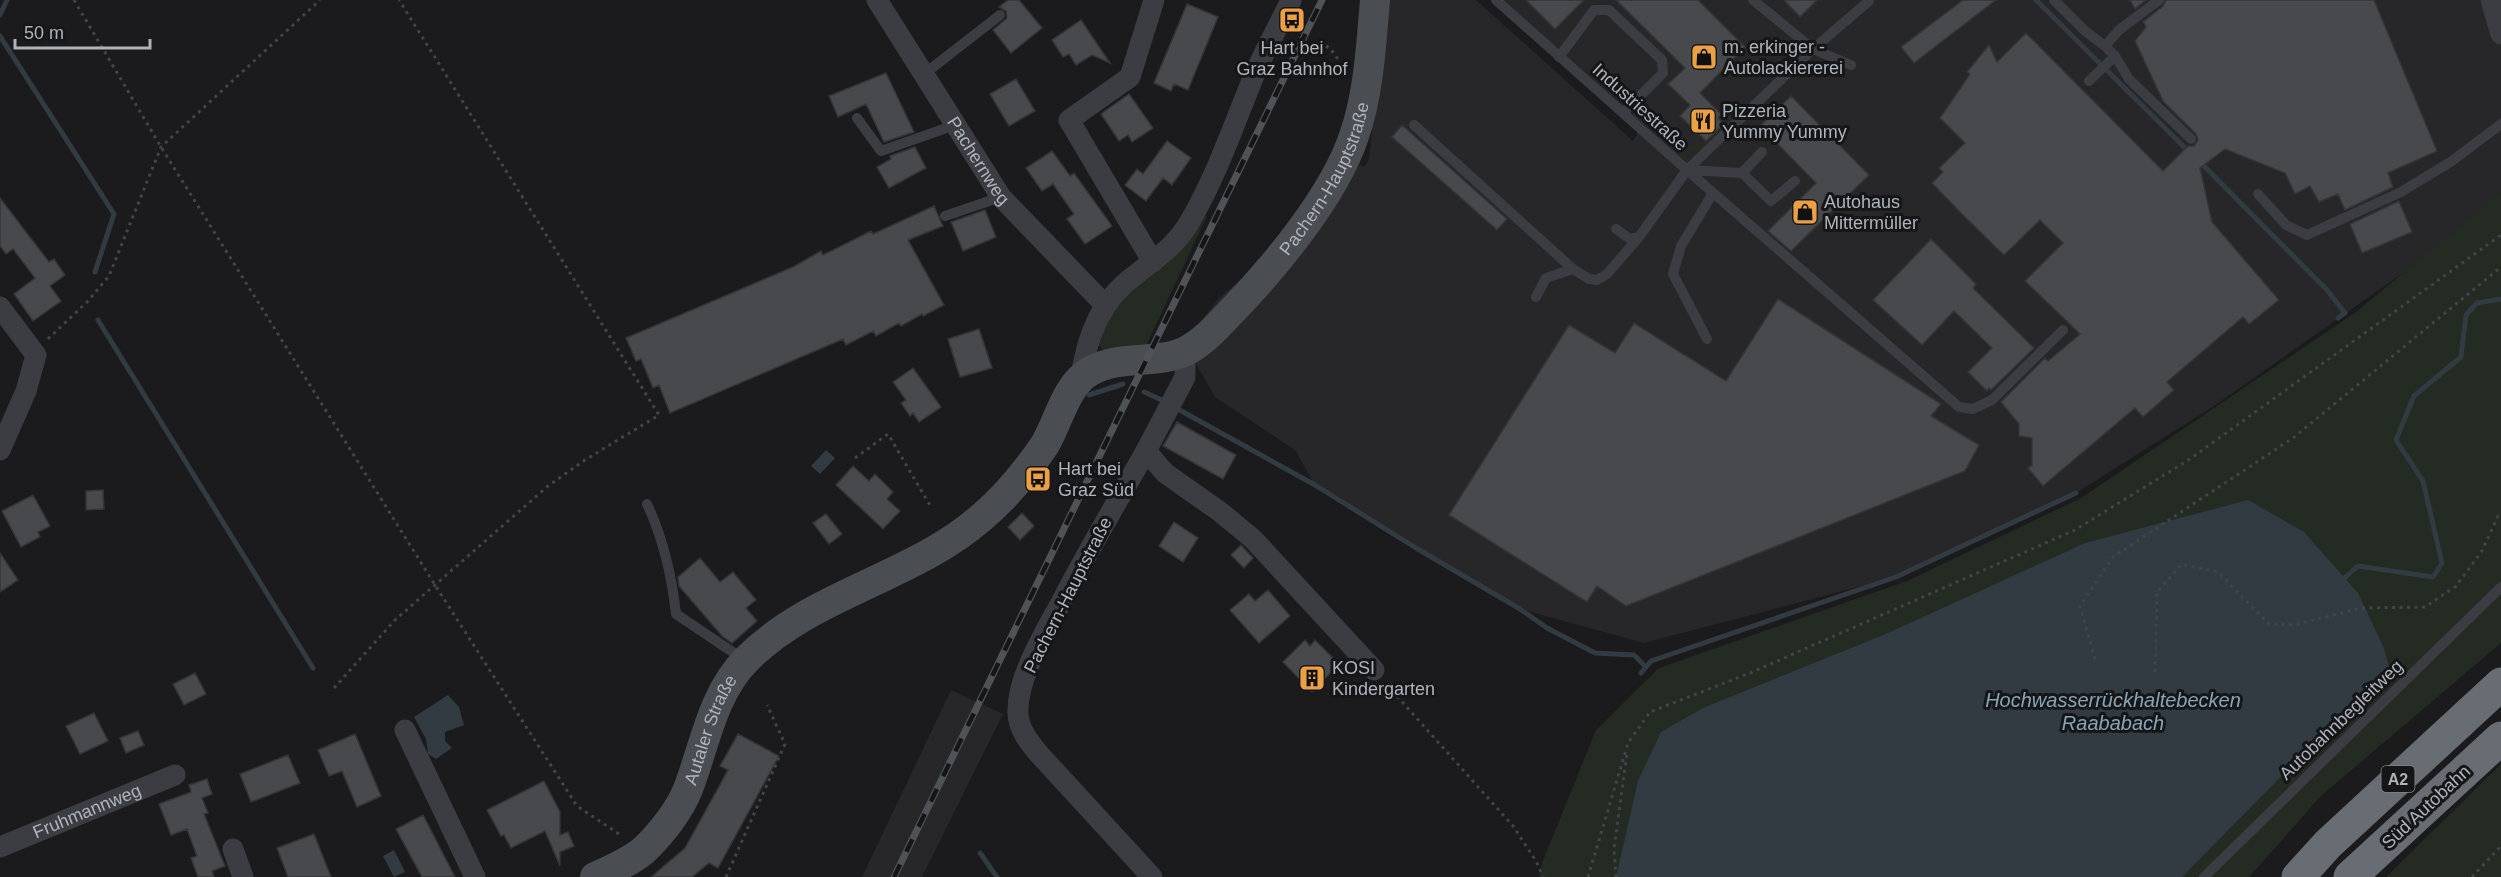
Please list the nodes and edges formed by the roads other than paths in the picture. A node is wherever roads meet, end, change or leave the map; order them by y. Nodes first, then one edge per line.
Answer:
1 (877, 0) edge
2 (1154, 0) edge
3 (1291, 0) edge
4 (1376, 0) edge
5 (1496, 0) edge
6 (1753, 0) edge
7 (2054, 0) edge
8 (2159, 0) edge
9 (2491, 0) edge
10 (1869, 1) edge
11 (1000, 15) dead end
12 (2501, 34) edge
13 (2106, 46) junction
14 (1813, 49) junction
15 (2115, 56) junction
16 (1559, 57) junction
17 (1851, 65) dead end
18 (924, 75) junction
19 (2089, 81) dead end
20 (1623, 113) junction
21 (857, 118) dead end
22 (2501, 124) edge
23 (955, 125) junction
24 (1414, 125) dead end
25 (2191, 139) dead end
26 (1762, 153) dead end
27 (1687, 170) junction
28 (1742, 173) junction
29 (1795, 181) dead end
30 (1713, 193) junction
31 (2258, 194) dead end
32 (1001, 197) junction
33 (945, 216) dead end
34 (1616, 230) dead end
35 (1639, 237) junction
36 (1153, 262) junction
37 (1573, 269) junction
38 (1536, 297) dead end
39 (1105, 305) junction
40 (0, 307) edge
41 (2063, 330) dead end
42 (1707, 339) dead end
43 (1185, 351) junction
44 (1081, 377) junction
45 (0, 450) edge
46 (1146, 451) junction
47 (647, 504) dead end
48 (2500, 584) edge
49 (746, 661) junction
50 (1374, 670) road end
51 (2501, 684) edge
52 (405, 730) dead end
53 (2501, 738) edge
54 (175, 775) dead end
55 (0, 847) edge
56 (233, 849) dead end
57 (243, 877) edge
58 (475, 877) edge
59 (595, 877) edge
60 (1152, 877) edge
61 (2204, 877) edge
62 (2298, 877) edge
63 (2350, 877) edge

1 - 18 street, Pachernweg
2 - 36 street
3 - 36 street
4 - 43 main road, Pachern-Hauptstraße
5 - 16 lane, Industriestraße
6 - 14 lane
7 - 13 lane
8 - 13 lane
9 - 12 street
10 - 14 lane, Industriestraße
11 - 18 lane
13 - 15 lane
14 - 17 lane
14 - 27 lane, Industriestraße
15 - 19 lane
15 - 25 lane
16 - 20 lane, Industriestraße
16 - 20 lane
18 - 23 street, Pachernweg
20 - 27 lane, Industriestraße
21 - 23 lane
22 - 31 lane
23 - 32 street, Pachernweg
24 - 37 lane
26 - 28 lane
27 - 28 lane
27 - 30 lane
27 - 35 lane
28 - 29 lane
30 - 41 lane
30 - 42 lane
32 - 33 lane
32 - 39 street, Pachernweg
34 - 35 lane
35 - 37 lane
36 - 39 street
37 - 38 lane
39 - 44 street
40 - 45 street
43 - 44 main road, Pachern-Hauptstraße
43 - 46 street, Pachern-Hauptstraße
44 - 49 main road, Autaler Straße
46 - 50 street
46 - 60 street, Pachern-Hauptstraße
47 - 49 lane
48 - 61 lane, Autobahnbegleitweg
49 - 59 main road, Autaler Straße
51 - 62 highway, A2
52 - 58 street
53 - 63 highway, Süd Autobahn / A2
54 - 55 street, Fruhmannweg
56 - 57 street

